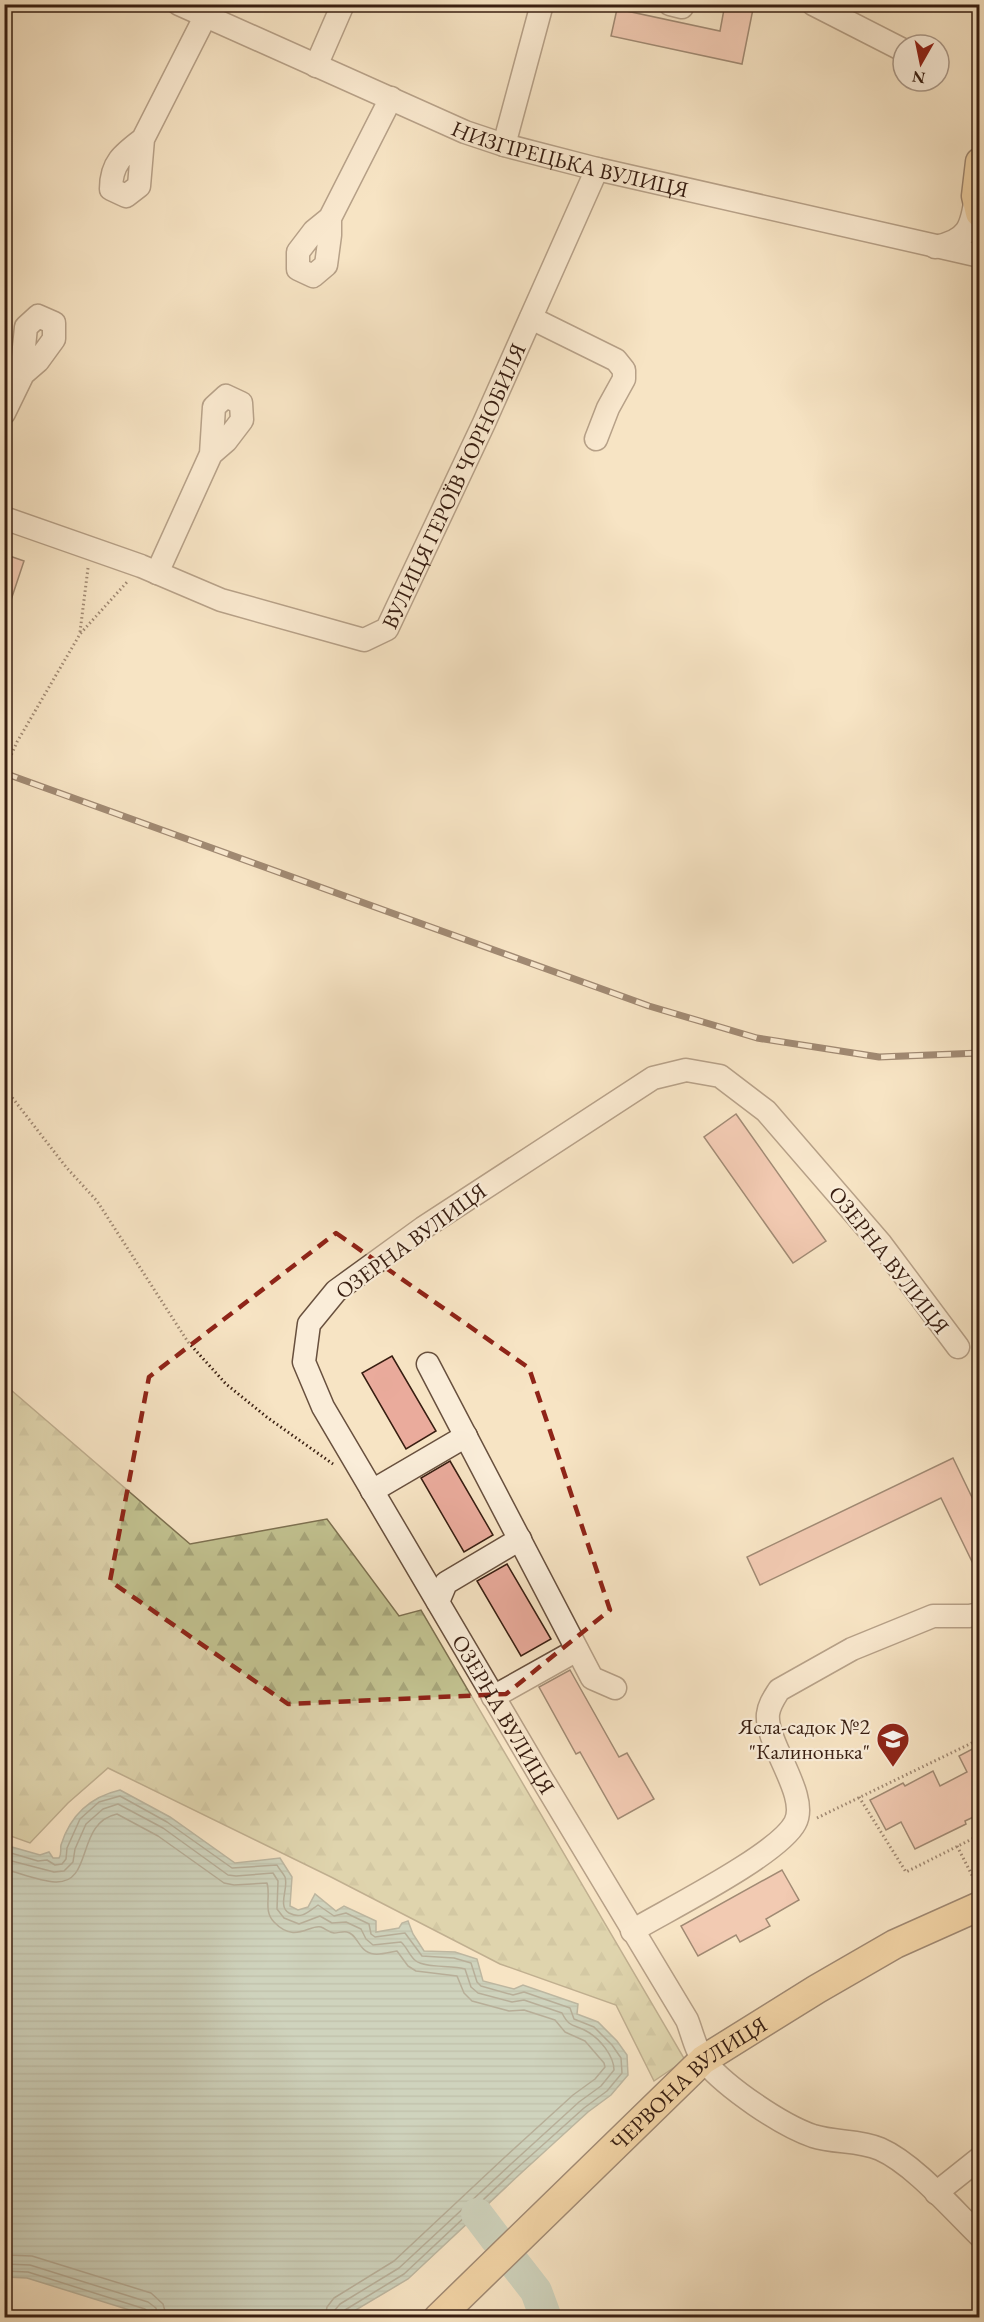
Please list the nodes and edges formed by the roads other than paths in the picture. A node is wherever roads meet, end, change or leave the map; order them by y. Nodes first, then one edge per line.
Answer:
1 (179, 4) edge
2 (343, 4) edge
3 (542, 4) edge
4 (670, 4) edge
5 (683, 4) edge
6 (813, 4) edge
7 (205, 17) junction
8 (891, 44) edge
9 (316, 66) junction
10 (390, 98) junction
11 (143, 139) dead end
12 (504, 145) junction
13 (980, 162) edge
14 (597, 169) junction
15 (978, 205) edge
16 (330, 218) dead end
17 (934, 247) junction
18 (980, 256) edge
19 (531, 318) junction
20 (23, 374) dead end
21 (4, 413) edge
22 (596, 439) dead end
23 (211, 454) dead end
24 (4, 518) edge
25 (149, 569) junction
26 (958, 1347) dead end
27 (428, 1364) dead end
28 (466, 1436) junction
29 (372, 1491) junction
30 (520, 1539) junction
31 (438, 1602) junction
32 (980, 1614) edge
33 (577, 1650) junction
34 (615, 1688) dead end
35 (493, 1696) junction
36 (980, 1906) edge
37 (632, 1931) junction
38 (703, 2060) junction
39 (980, 2158) edge
40 (936, 2193) junction
41 (980, 2236) edge
42 (438, 2317) edge

1 - 7 street, НИЗГІРЕЦЬКА ВУЛИЦЯ
2 - 9 street
3 - 12 street
4 - 5 street
6 - 8 street
7 - 9 street, НИЗГІРЕЦЬКА ВУЛИЦЯ
7 - 11 street
9 - 10 street, НИЗГІРЕЦЬКА ВУЛИЦЯ
10 - 12 street, НИЗГІРЕЦЬКА ВУЛИЦЯ
10 - 16 street
12 - 14 street, НИЗГІРЕЦЬКА ВУЛИЦЯ
13 - 15 main road
14 - 17 street, НИЗГІРЕЦЬКА ВУЛИЦЯ
14 - 19 street, ВУЛИЦЯ ГЕРОЇВ ЧОРНОБИЛЯ
15 - 17 street
17 - 18 street, НИЗГІРЕЦЬКА ВУЛИЦЯ
19 - 22 street
19 - 25 street, ВУЛИЦЯ ГЕРОЇВ ЧОРНОБИЛЯ
20 - 21 street
23 - 25 street
24 - 25 street, ВУЛИЦЯ ГЕРОЇВ ЧОРНОБИЛЯ
26 - 29 street, ОЗЕРНА ВУЛИЦЯ
27 - 28 street
28 - 29 street
28 - 30 street
29 - 31 street, ОЗЕРНА ВУЛИЦЯ
30 - 31 street
30 - 33 street
31 - 35 street, ОЗЕРНА ВУЛИЦЯ
32 - 37 street
33 - 34 street
33 - 35 street
35 - 37 street, ОЗЕРНА ВУЛИЦЯ
36 - 38 main road, ЧЕРВОНА ВУЛИЦЯ
37 - 38 street, ОЗЕРНА ВУЛИЦЯ
38 - 40 street
38 - 42 main road, ЧЕРВОНА ВУЛИЦЯ
39 - 40 street
40 - 41 street

